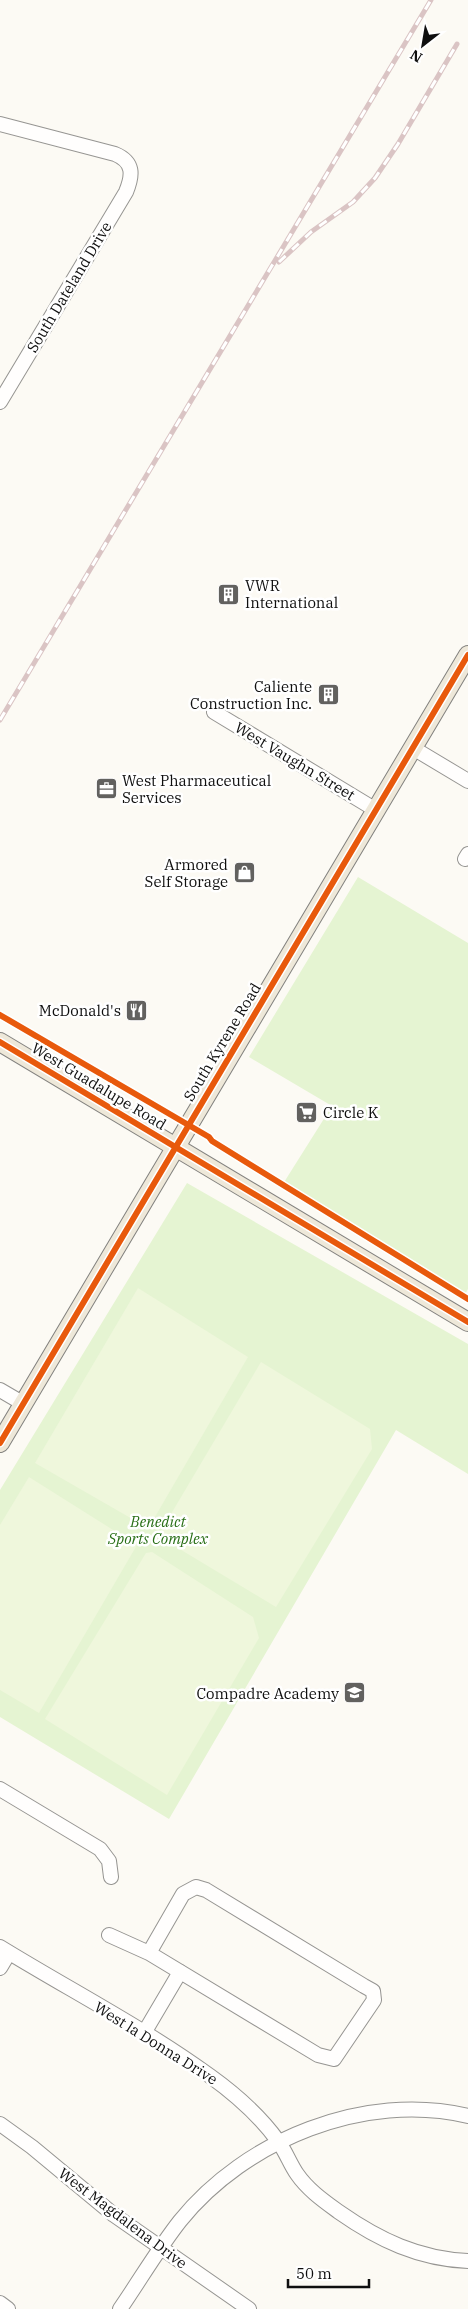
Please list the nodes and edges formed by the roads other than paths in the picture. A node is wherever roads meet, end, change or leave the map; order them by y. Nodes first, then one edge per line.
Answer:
1 (0, 124) edge
2 (0, 402) edge
3 (468, 655) edge
4 (214, 712) dead end
5 (413, 748) junction
6 (468, 781) edge
7 (376, 810) junction
8 (0, 1042) edge
9 (175, 1146) junction
10 (468, 1322) edge
11 (0, 1390) edge
12 (24, 1404) junction
13 (0, 1444) edge
14 (0, 1789) edge
15 (111, 1877) dead end
16 (109, 1935) dead end
17 (5, 1950) edge
18 (148, 1952) junction
19 (0, 1968) edge
20 (180, 1972) junction
21 (144, 2033) junction
22 (468, 2116) edge
23 (0, 2124) edge
24 (279, 2142) junction
25 (161, 2249) junction
26 (468, 2261) edge
27 (0, 2303) edge
28 (8, 2309) edge
29 (120, 2309) edge
30 (249, 2309) edge

1 - 2 street, South Dateland Drive
3 - 5 main road, South Kyrene Road
4 - 7 street, West Vaughn Street
5 - 6 street
5 - 7 main road, South Kyrene Road
7 - 9 main road, South Kyrene Road
8 - 9 main road, West Guadalupe Road
9 - 10 main road, West Guadalupe Road
9 - 12 main road, South Kyrene Road
11 - 12 street
12 - 13 main road, South Kyrene Road
14 - 15 street
16 - 18 street
17 - 19 street
17 - 21 street, West la Donna Drive
18 - 20 street
18 - 20 street
20 - 21 street
21 - 24 street, West la Donna Drive
22 - 24 street
23 - 25 street, West Magdalena Drive
24 - 25 street
24 - 26 street, West la Donna Drive
25 - 29 street
25 - 30 street, West Magdalena Drive
27 - 28 street

